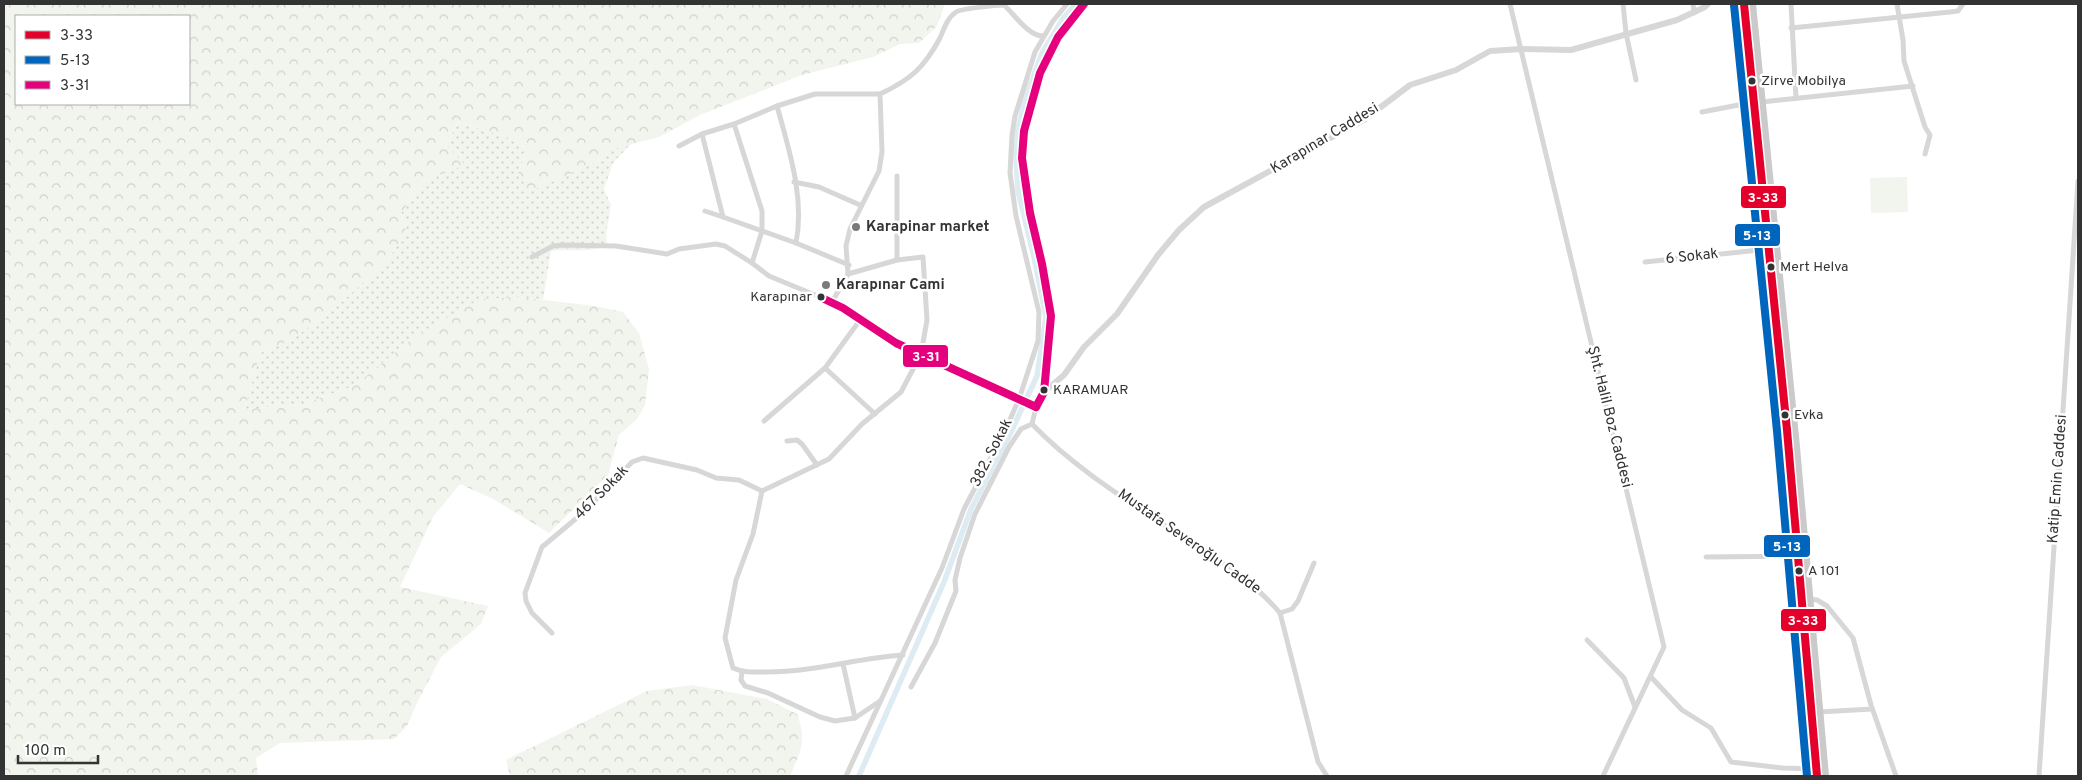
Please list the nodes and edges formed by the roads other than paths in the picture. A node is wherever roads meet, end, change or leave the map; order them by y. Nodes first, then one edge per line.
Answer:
1 (1067, 4) edge
2 (1084, 4) edge
3 (1510, 4) edge
4 (1624, 4) edge
5 (1693, 4) edge
6 (1708, 4) edge
7 (1744, 4) edge
8 (1752, 4) edge
9 (1791, 4) edge
10 (1897, 4) edge
11 (1962, 4) edge
12 (1694, 13) junction
13 (1899, 18) junction
14 (1791, 28) junction
15 (1626, 33) junction
16 (1044, 36) junction
17 (1521, 49) junction
18 (1636, 80) dead end
19 (1913, 86) junction
20 (880, 94) junction
21 (1796, 98) junction
22 (1758, 102) junction
23 (777, 106) junction
24 (1702, 112) dead end
25 (734, 124) junction
26 (702, 134) junction
27 (679, 146) dead end
28 (1925, 154) dead end
29 (897, 176) dead end
30 (2078, 181) edge
31 (794, 182) junction
32 (860, 205) junction
33 (706, 211) dead end
34 (723, 217) junction
35 (762, 232) junction
36 (796, 243) junction
37 (1769, 249) junction
38 (532, 257) dead end
39 (898, 260) junction
40 (1645, 262) dead end
41 (752, 263) junction
42 (848, 265) junction
43 (848, 274) junction
44 (832, 302) junction
45 (860, 320) junction
46 (921, 354) junction
47 (825, 368) junction
48 (1044, 392) junction
49 (1019, 399) junction
50 (1036, 408) junction
51 (875, 414) junction
52 (764, 421) dead end
53 (1032, 424) junction
54 (787, 441) dead end
55 (817, 465) junction
56 (762, 491) junction
57 (1798, 556) junction
58 (1706, 557) dead end
59 (1314, 563) dead end
60 (1806, 599) junction
61 (1280, 613) junction
62 (552, 632) dead end
63 (1587, 640) dead end
64 (903, 655) junction
65 (843, 664) junction
66 (742, 672) junction
67 (1651, 677) junction
68 (911, 687) dead end
69 (880, 701) junction
70 (1635, 707) junction
71 (1872, 709) junction
72 (1819, 712) junction
73 (855, 718) junction
74 (1817, 773) edge
75 (846, 776) edge
76 (1327, 776) edge
77 (1603, 776) edge
78 (1825, 776) edge
79 (1896, 776) edge
80 (2039, 776) edge

1 - 16 street, 382. Sokak
2 - 48 street
3 - 17 street, Şht. Halil Boz Caddesi
4 - 15 street
5 - 12 street
6 - 12 street, Karapınar Caddesi
7 - 22 main road
8 - 22 main road
9 - 14 street
10 - 13 street
11 - 13 street
12 - 15 street, Karapınar Caddesi
13 - 14 street
13 - 19 street
14 - 21 street
15 - 17 street, Karapınar Caddesi
15 - 18 street
16 - 20 street
16 - 49 street, 382. Sokak
17 - 48 street, Karapınar Caddesi
17 - 67 street, Şht. Halil Boz Caddesi
19 - 21 street
19 - 28 street
20 - 23 street
20 - 32 street
21 - 22 street
22 - 24 street
22 - 37 main road
22 - 60 main road
23 - 25 street
23 - 31 street
25 - 26 street
25 - 35 street
26 - 27 street
26 - 34 street
29 - 39 street
30 - 80 street, Katip Emin Caddesi
31 - 32 street
31 - 36 street
32 - 42 street
33 - 34 street
34 - 35 street
35 - 36 street
35 - 41 street
36 - 42 street
37 - 40 street, 6 Sokak
37 - 57 main road
38 - 41 street
39 - 43 street
39 - 46 street
41 - 44 street
42 - 43 street
43 - 44 street
44 - 45 street
45 - 46 street
45 - 47 street
46 - 49 street
46 - 51 street
47 - 51 street
47 - 52 street
48 - 50 street
49 - 50 street
49 - 64 street, 382. Sokak
50 - 53 street
51 - 55 street
53 - 61 street, Mustafa Severoğlu Cadde
53 - 68 street
54 - 55 street
55 - 56 street
56 - 62 street, 467 Sokak
56 - 66 street
57 - 58 street
57 - 60 main road
59 - 61 street
60 - 71 street
60 - 72 main road
60 - 74 main road
61 - 76 street, Mustafa Severoğlu Cadde
63 - 70 street
64 - 65 street
64 - 69 street, 382. Sokak
65 - 66 street
65 - 73 street
66 - 73 street
67 - 70 street, Şht. Halil Boz Caddesi
67 - 74 street
69 - 73 street
69 - 75 street, 382. Sokak
70 - 77 street, Şht. Halil Boz Caddesi
71 - 72 street
71 - 79 street
72 - 78 main road

